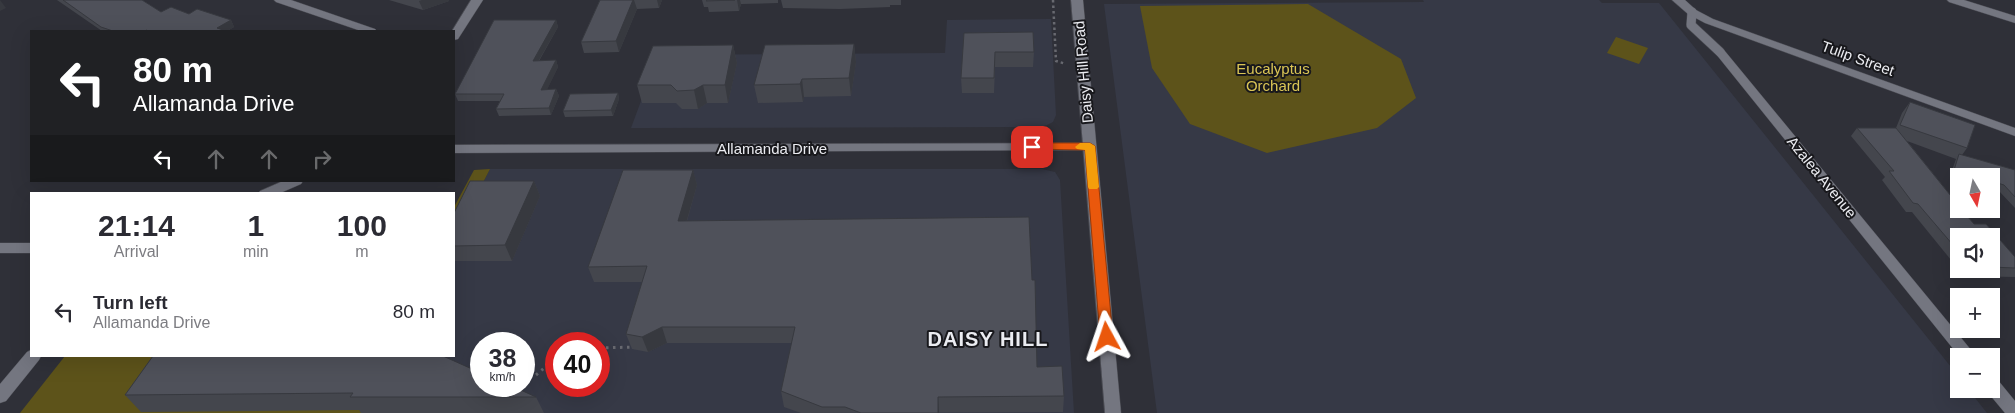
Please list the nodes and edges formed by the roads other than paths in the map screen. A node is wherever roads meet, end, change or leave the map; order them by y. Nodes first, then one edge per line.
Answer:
1 (280, 0) edge
2 (477, 0) edge
3 (1077, 0) edge
4 (1678, 0) edge
5 (1956, 0) edge
6 (1692, 12) junction
7 (2015, 20) edge
8 (368, 30) edge
9 (455, 35) edge
10 (1720, 52) joint
11 (2015, 132) edge
12 (1090, 146) junction
13 (455, 149) edge
14 (294, 182) edge
15 (269, 192) edge
16 (0, 248) edge
17 (30, 248) edge
18 (1961, 348) edge
19 (32, 357) edge
20 (2000, 395) edge
21 (0, 396) edge
22 (1113, 413) edge
23 (2015, 413) edge

1 - 8 street
2 - 9 street
3 - 12 street, Daisy Hill Road
4 - 6 street, Azalea Avenue
5 - 7 street
6 - 10 lane, Azalea Avenue
6 - 11 street, Tulip Street
10 - 18 street, Azalea Avenue
12 - 13 street, Allamanda Drive
12 - 22 street, Daisy Hill Road
14 - 15 street
16 - 17 street
19 - 21 street
20 - 23 street

